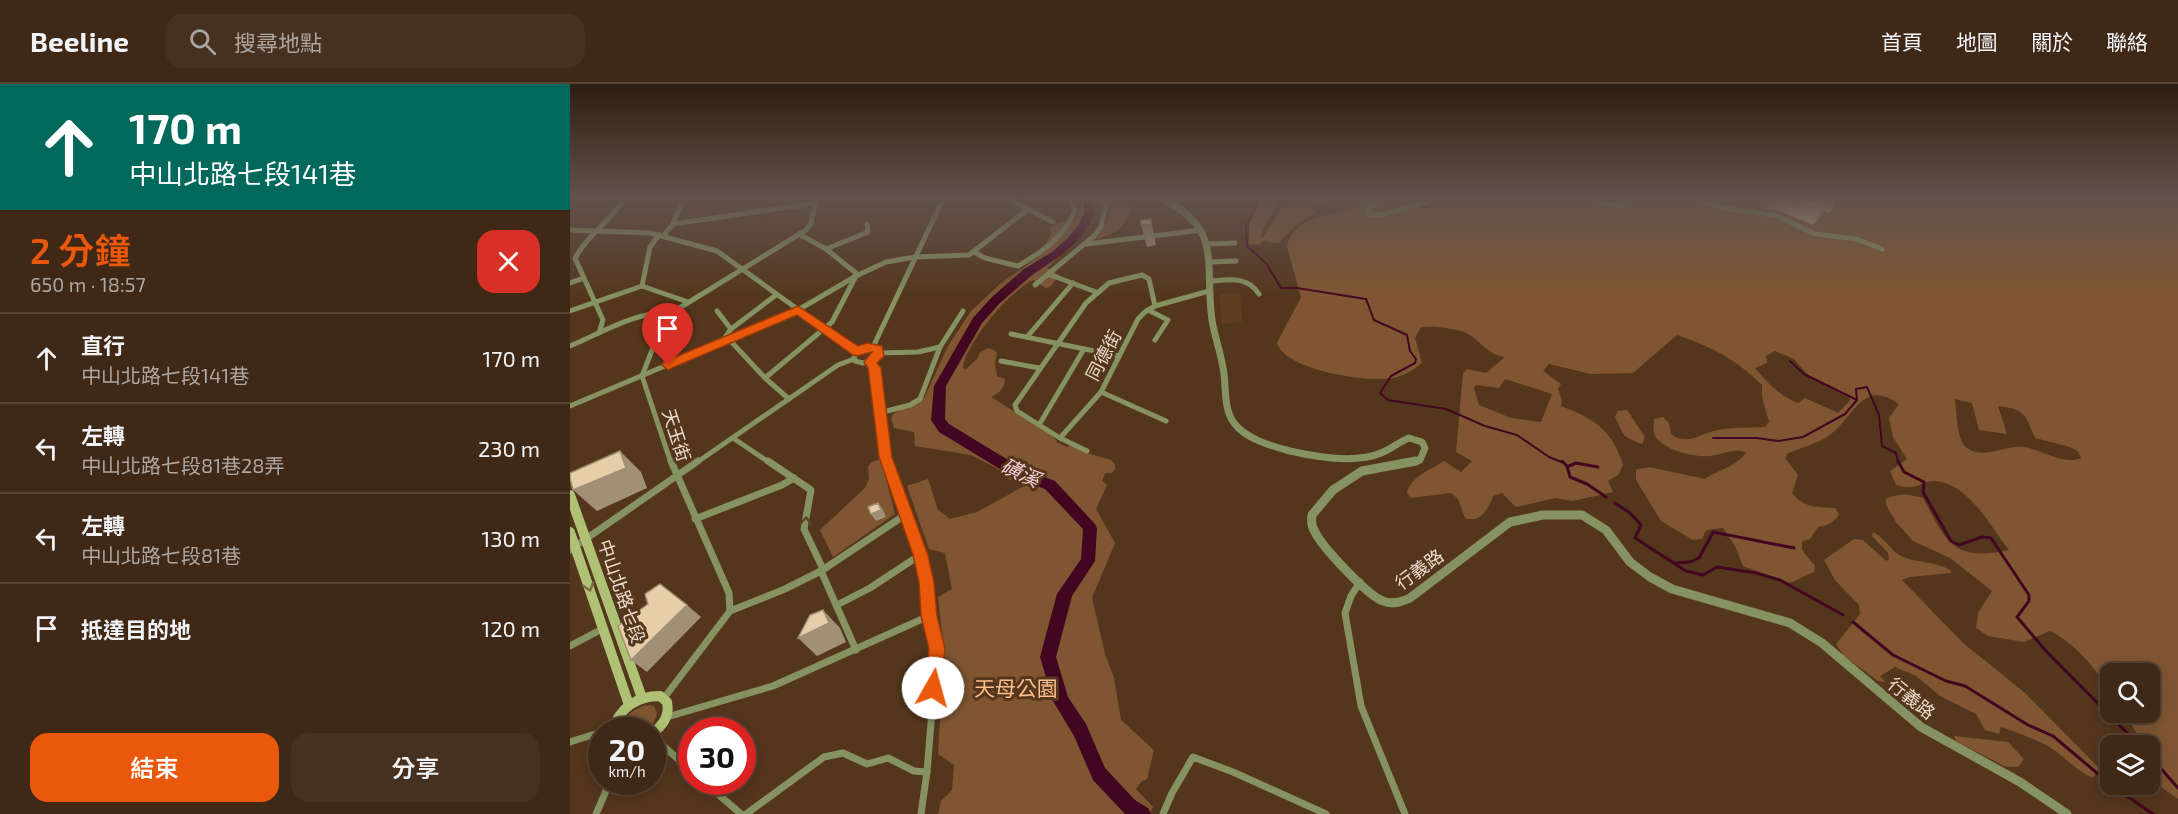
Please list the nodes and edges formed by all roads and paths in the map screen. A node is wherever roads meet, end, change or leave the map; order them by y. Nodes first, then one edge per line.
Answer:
1 (599, 231) edge
2 (611, 231) edge
3 (666, 231) edge
4 (803, 231) edge
5 (868, 231) edge
6 (927, 231) edge
7 (1000, 231) edge
8 (1064, 231) edge
9 (1097, 231) edge
10 (1193, 231) edge
11 (1202, 231) edge
12 (1809, 231) edge
13 (799, 234) junction
14 (661, 236) junction
15 (1235, 243) dead end
16 (1086, 244) junction
17 (1208, 244) junction
18 (826, 249) junction
19 (1882, 249) dead end
20 (974, 252) junction
21 (915, 257) junction
22 (1236, 261) dead end
23 (1210, 262) junction
24 (741, 270) junction
25 (1048, 274) junction
26 (856, 276) junction
27 (584, 278) junction
28 (1209, 281) junction
29 (570, 283) edge
30 (1073, 283) junction
31 (1035, 285) dead end
32 (642, 286) junction
33 (1209, 291) junction
34 (1096, 292) junction
35 (1259, 294) dead end
36 (776, 295) junction
37 (594, 301) junction
38 (687, 302) junction
39 (1155, 306) junction
40 (798, 310) junction
41 (1148, 310) junction
42 (570, 311) edge
43 (717, 311) dead end
44 (963, 311) dead end
45 (673, 312) junction
46 (824, 328) junction
47 (731, 329) junction
48 (599, 333) junction
49 (1011, 334) dead end
50 (1027, 337) junction
51 (727, 340) junction
52 (1155, 340) dead end
53 (1056, 343) junction
54 (570, 346) edge
55 (873, 347) junction
56 (940, 347) junction
57 (1084, 349) junction
58 (879, 353) junction
59 (855, 355) junction
60 (1119, 356) junction
61 (1000, 361) dead end
62 (870, 362) junction
63 (1039, 368) junction
64 (642, 376) junction
65 (765, 378) junction
66 (1101, 392) junction
67 (789, 399) junction
68 (570, 406) edge
69 (879, 413) junction
70 (1166, 421) dead end
71 (1039, 424) junction
72 (733, 438) junction
73 (1060, 438) junction
74 (1087, 451) dead end
75 (676, 477) junction
76 (794, 478) junction
77 (570, 495) edge
78 (905, 515) junction
79 (695, 519) junction
80 (570, 532) edge
81 (586, 540) junction
82 (572, 550) edge
83 (920, 555) junction
84 (822, 570) junction
85 (1360, 582) junction
86 (837, 605) junction
87 (730, 611) junction
88 (929, 616) junction
89 (602, 629) junction
90 (570, 646) edge
91 (856, 650) junction
92 (642, 698) junction
93 (664, 699) junction
94 (629, 705) junction
95 (618, 717) edge
96 (667, 717) joint
97 (588, 736) edge
98 (570, 742) edge
99 (666, 748) edge
100 (678, 759) edge
101 (927, 772) junction
102 (604, 795) edge
103 (719, 795) edge
104 (1164, 812) edge
105 (596, 814) edge
106 (741, 814) edge
107 (746, 814) edge
108 (921, 814) edge
109 (1326, 814) edge
110 (1405, 814) edge
111 (2067, 814) edge

1 - 27 street
2 - 14 street
3 - 14 street
4 - 13 street
5 - 18 street
6 - 21 street
7 - 20 street
8 - 20 street
9 - 16 street
10 - 16 street
11 - 17 street, 行義路
12 - 19 street
13 - 18 street
13 - 24 street
14 - 24 street
14 - 32 street
15 - 17 street
16 - 25 street
17 - 23 street, 行義路
18 - 26 street
20 - 21 street
21 - 26 street
21 - 55 street
22 - 23 street
23 - 28 street, 行義路
24 - 36 street
24 - 38 street
25 - 30 street
25 - 31 street
26 - 40 street
26 - 46 street
27 - 29 street
27 - 37 street
28 - 33 street, 行義路
28 - 35 street
30 - 34 street
30 - 50 street
32 - 37 street
32 - 38 street
33 - 39 street, 同德街
33 - 85 street, 行義路
34 - 39 street
34 - 53 street
36 - 40 street
36 - 47 street
37 - 42 street
37 - 48 street
38 - 45 street
39 - 41 street, 同德街
40 - 46 street
40 - 51 street
41 - 52 street
41 - 60 street, 同德街
43 - 47 street
44 - 56 street
45 - 48 street
45 - 64 street
46 - 59 street
46 - 65 street
47 - 51 street
48 - 54 street
49 - 50 street
50 - 53 street
51 - 64 street
51 - 65 street
53 - 57 street
53 - 63 street
55 - 58 street
55 - 59 street
56 - 58 street
56 - 69 street
57 - 60 street
57 - 71 street
58 - 62 street
59 - 62 street
59 - 67 street
60 - 66 street, 同德街
61 - 63 street
62 - 69 street
63 - 71 street
64 - 68 street
64 - 75 street, 天玉街
65 - 67 street
66 - 70 street
66 - 73 street, 同德街
67 - 72 street
69 - 78 street
71 - 73 street
72 - 75 street
72 - 76 street
73 - 74 street
75 - 79 street, 天玉街
75 - 81 street
76 - 79 street
84 -> 76 street
77 - 81 main road, 中山北路七段
78 - 83 street
78 - 84 street
79 - 87 street, 天玉街
80 - 82 main road, 中山北路七段
81 - 82 street
81 - 92 main road, 中山北路七段
82 -> 89 main road, 中山北路七段
83 - 86 street
83 - 88 street
84 - 86 street
84 - 87 street
85 - 110 street
85 - 111 street, 行義路
86 - 91 street
87 - 93 street
88 - 91 street
88 - 101 street
89 - 90 street
89 - 94 main road, 中山北路七段
91 - 96 street
92 - 93 main road
92 - 94 main road
93 - 96 main road
94 - 95 main road
97 - 98 street
99 - 100 street
101 - 107 street
101 - 108 street
102 - 105 street
103 - 106 street
104 - 109 street

